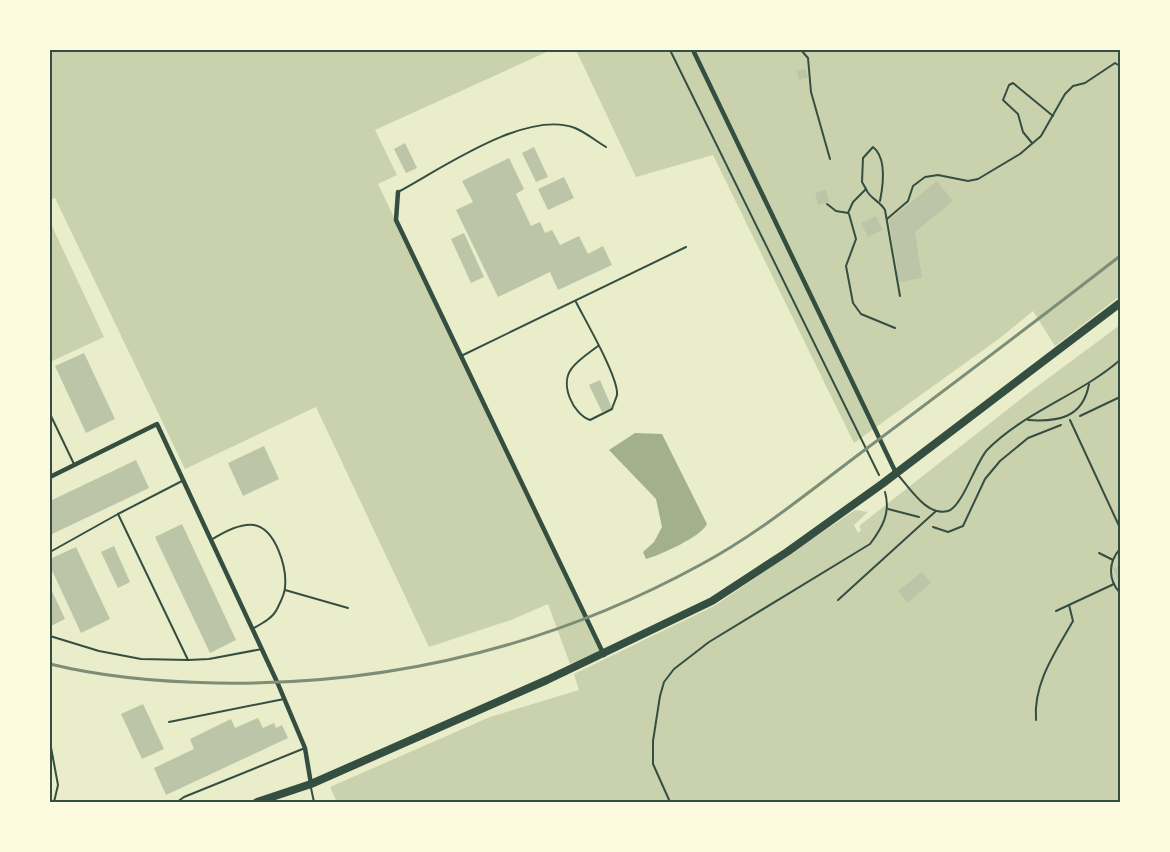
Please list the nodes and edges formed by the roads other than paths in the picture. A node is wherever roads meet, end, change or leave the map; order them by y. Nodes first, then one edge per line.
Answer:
1 (693, 50) edge
2 (606, 147) dead end
3 (398, 192) joint
4 (686, 247) dead end
5 (576, 302) junction
6 (1120, 303) edge
7 (598, 346) junction
8 (460, 356) junction
9 (1120, 360) edge
10 (1089, 384) junction
11 (50, 414) edge
12 (1028, 420) junction
13 (74, 464) junction
14 (896, 473) junction
15 (50, 477) edge
16 (183, 481) junction
17 (936, 511) junction
18 (118, 514) junction
19 (211, 540) junction
20 (50, 552) edge
21 (285, 590) junction
22 (838, 600) dead end
23 (348, 608) dead end
24 (252, 629) junction
25 (50, 636) edge
26 (262, 649) junction
27 (604, 654) junction
28 (188, 660) junction
29 (285, 699) junction
30 (169, 722) dead end
31 (50, 742) edge
32 (305, 748) junction
33 (311, 784) junction
34 (54, 802) edge
35 (177, 802) edge
36 (257, 802) edge
37 (314, 802) edge

1 - 14 street
2 - 3 lane
3 - 8 street
4 - 5 lane
5 - 7 lane
5 - 8 lane
6 - 14 main road
7 - 7 lane
8 - 27 street
9 - 10 lane
10 - 12 lane
10 - 12 lane
11 - 13 lane
12 - 17 lane
13 - 15 street
13 - 16 street
14 - 17 lane
14 - 27 main road
16 - 18 lane
16 - 19 street
17 - 22 lane
18 - 20 lane
18 - 28 lane
19 - 21 lane
19 - 24 street
21 - 23 lane
21 - 24 lane
24 - 26 street
25 - 28 lane
26 - 28 lane
26 - 29 street
27 - 33 main road
29 - 30 lane
29 - 32 street
31 - 34 lane
32 - 33 street
32 - 35 lane
33 - 36 main road
33 - 37 lane

